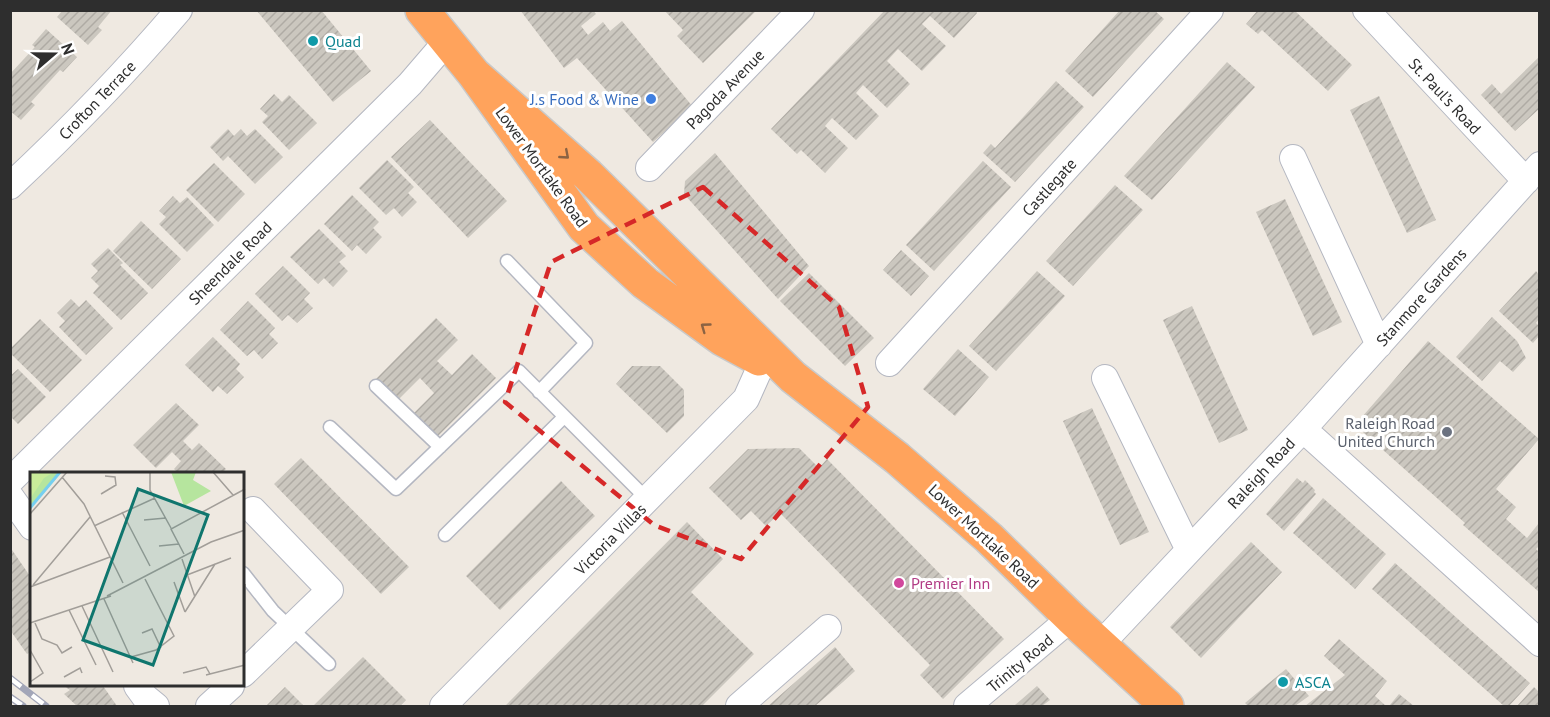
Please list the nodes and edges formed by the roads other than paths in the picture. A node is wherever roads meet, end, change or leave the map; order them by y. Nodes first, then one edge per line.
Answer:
1 (179, 10) edge
2 (422, 10) edge
3 (801, 10) edge
4 (1210, 10) edge
5 (1366, 10) edge
6 (447, 41) junction
7 (474, 74) junction
8 (1293, 158) dead end
9 (649, 168) dead end
10 (1533, 173) edge
11 (10, 186) edge
12 (507, 261) dead end
13 (1379, 345) junction
14 (763, 361) junction
15 (889, 363) dead end
16 (792, 377) junction
17 (1105, 378) dead end
18 (376, 386) dead end
19 (539, 392) junction
20 (564, 417) junction
21 (330, 427) dead end
22 (1303, 429) junction
23 (440, 447) junction
24 (10, 481) edge
25 (10, 496) edge
26 (648, 500) junction
27 (253, 510) dead end
28 (30, 524) edge
29 (445, 535) dead end
30 (1189, 550) junction
31 (244, 574) edge
32 (1071, 618) junction
33 (292, 627) junction
34 (828, 628) dead end
35 (1539, 643) edge
36 (1100, 645) junction
37 (329, 664) dead end
38 (244, 673) edge
39 (138, 687) edge
40 (230, 687) edge
41 (156, 706) edge
42 (209, 706) edge
43 (442, 706) edge
44 (740, 706) edge
45 (968, 706) edge
46 (1167, 706) edge

1 - 11 street, Crofton Terrace
2 - 6 highway, Lower Mortlake Road
3 - 9 street, Pagoda Avenue
4 - 15 street, Castlegate
5 - 10 street, St. Paul’s Road
6 - 7 highway, Lower Mortlake Road
6 - 24 street, Sheendale Road
14 -> 7 highway, Lower Mortlake Road
7 -> 16 highway, Lower Mortlake Road
8 - 13 street
10 - 13 street, Stanmore Gardens
12 - 19 lane
13 - 22 street, Stanmore Gardens
14 - 16 highway, Lower Mortlake Road
14 - 26 street, Victoria Villas
16 - 32 highway, Lower Mortlake Road
17 - 30 street
18 - 23 lane
19 - 20 lane
19 - 23 lane
20 - 26 lane
20 - 29 lane
21 - 23 lane
22 - 30 street, Raleigh Road
22 - 35 street, Raleigh Road
25 - 28 street
26 - 43 street, Victoria Villas
27 - 33 street
30 - 36 street, Raleigh Road
31 - 33 lane
32 - 36 highway, Lower Mortlake Road
32 - 45 street, Trinity Road
33 - 37 lane
33 - 38 street
34 - 44 street
36 - 46 highway, Lower Mortlake Road
39 - 41 street
40 - 42 street

